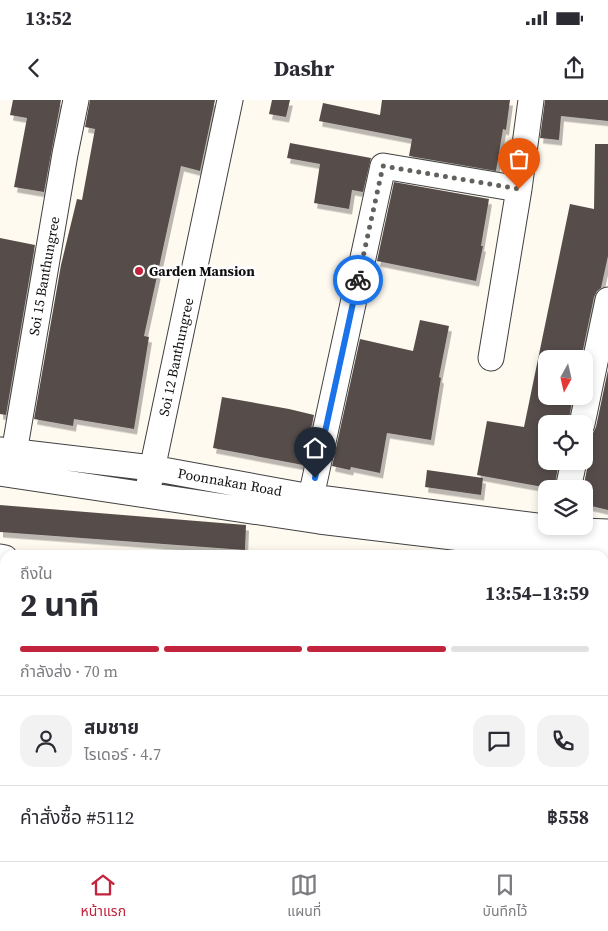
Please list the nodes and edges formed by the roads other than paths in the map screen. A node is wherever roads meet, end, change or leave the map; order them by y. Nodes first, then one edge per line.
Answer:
1 (76, 100) edge
2 (230, 100) edge
3 (531, 100) edge
4 (519, 189) junction
5 (608, 300) edge
6 (491, 358) dead end
7 (584, 415) edge
8 (5, 459) edge
9 (152, 468) junction
10 (147, 496) junction
11 (311, 497) junction
12 (608, 532) edge
13 (554, 540) edge
14 (587, 550) edge

1 - 8 street, Soi 15 Banthungree
2 - 9 street, Soi 12 Banthungree
3 - 4 street
4 - 6 street
4 - 11 street
5 - 7 street
8 - 9 street, Poonnakan Road
8 - 10 street, Poonnakan Road
9 - 10 street, Soi 12 Banthungree
9 - 11 street, Poonnakan Road
10 - 13 street, Poonnakan Road
11 - 13 street, Poonnakan Road
12 - 13 street, Poonnakan Road
13 - 14 street, Poonnakan Road

